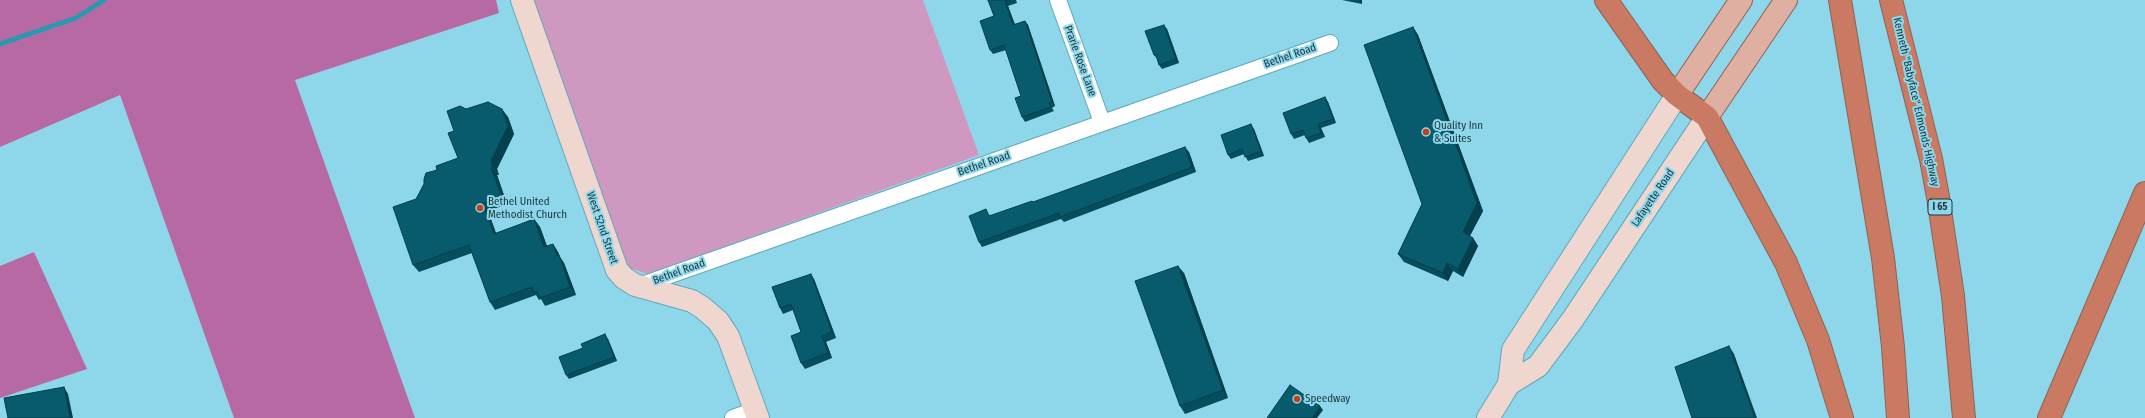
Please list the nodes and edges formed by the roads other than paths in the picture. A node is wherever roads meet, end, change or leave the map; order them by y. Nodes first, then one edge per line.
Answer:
1 (522, 0) edge
2 (1058, 0) edge
3 (1606, 0) edge
4 (1741, 0) edge
5 (1786, 0) edge
6 (1840, 0) edge
7 (1891, 0) edge
8 (1330, 43) dead end
9 (1677, 95) junction
10 (1707, 117) junction
11 (1102, 122) junction
12 (2145, 193) edge
13 (639, 286) junction
14 (1509, 384) junction
15 (756, 414) edge
16 (733, 418) edge
17 (1488, 418) edge
18 (1842, 418) edge
19 (1898, 418) edge
20 (1964, 418) edge
21 (2049, 418) edge

1 - 13 main road, West 52nd Street
2 - 11 street, Prarie Rose Lane
3 - 9 highway
4 - 9 main road, Lafayette Road
5 - 10 main road, Lafayette Road
6 - 19 highway
7 - 20 highway, Kenneth "Babyface" Edmonds Highway / I 65
8 - 11 street, Bethel Road
9 - 10 highway
9 - 14 main road, Lafayette Road
10 - 14 main road, Lafayette Road
10 - 18 highway
11 - 13 street, Bethel Road
12 - 21 highway
13 - 15 main road, West 52nd Street
14 - 17 main road, Lafayette Road
15 - 16 street

